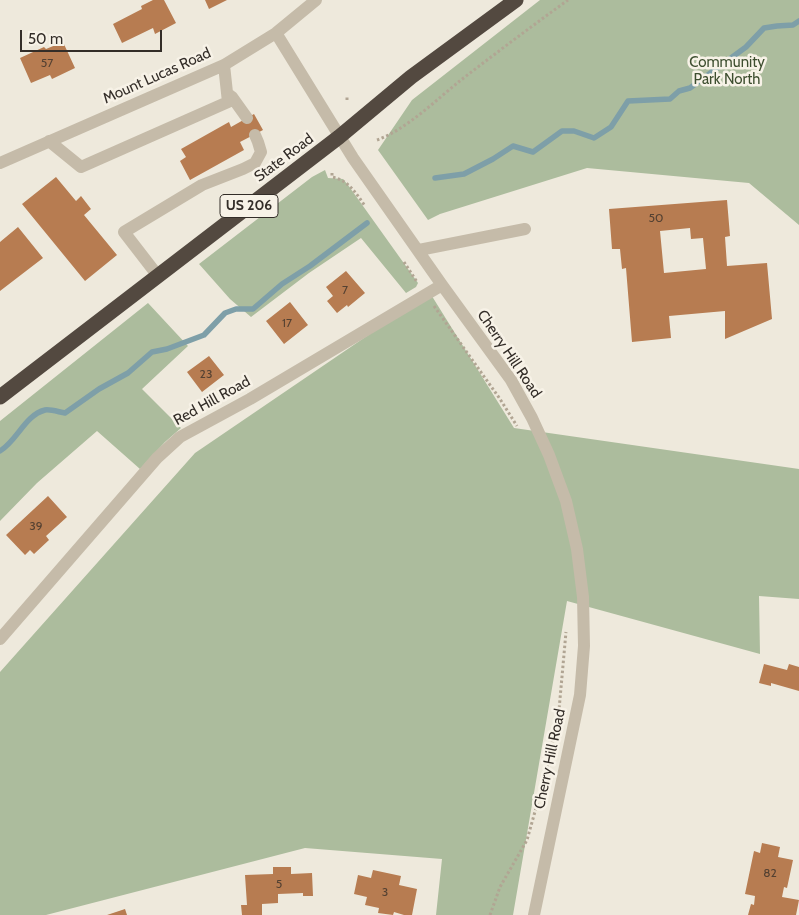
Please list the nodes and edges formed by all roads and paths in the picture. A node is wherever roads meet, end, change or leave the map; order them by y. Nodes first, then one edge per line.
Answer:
1 (316, 0) edge
2 (516, 0) edge
3 (568, 0) edge
4 (276, 33) junction
5 (224, 65) junction
6 (228, 94) junction
7 (247, 118) dead end
8 (254, 135) dead end
9 (340, 138) junction
10 (377, 140) dead end
11 (49, 141) junction
12 (0, 163) edge
13 (332, 173) dead end
14 (370, 212) dead end
15 (525, 229) dead end
16 (419, 250) junction
17 (401, 257) dead end
18 (158, 276) junction
19 (418, 285) dead end
20 (442, 285) junction
21 (434, 305) dead end
22 (0, 397) edge
23 (520, 431) dead end
24 (566, 624) dead end
25 (0, 640) edge
26 (490, 915) edge
27 (534, 915) edge

1 - 4 street, Mount Lucas Road
2 - 9 highway, State Road / US 206
3 - 10 path
4 - 5 street, Mount Lucas Road
4 - 9 street, Cherry Hill Road
5 - 6 street
5 - 11 street, Mount Lucas Road
6 - 7 street
6 - 11 street
8 - 18 street
9 - 16 street, Cherry Hill Road
9 - 18 highway, State Road / US 206
11 - 12 street, Mount Lucas Road
13 - 14 path
15 - 16 street
16 - 20 street, Cherry Hill Road
17 - 19 path
18 - 22 highway, State Road / US 206
20 - 25 street, Red Hill Road
20 - 27 street, Cherry Hill Road
21 - 23 path
24 - 26 path

